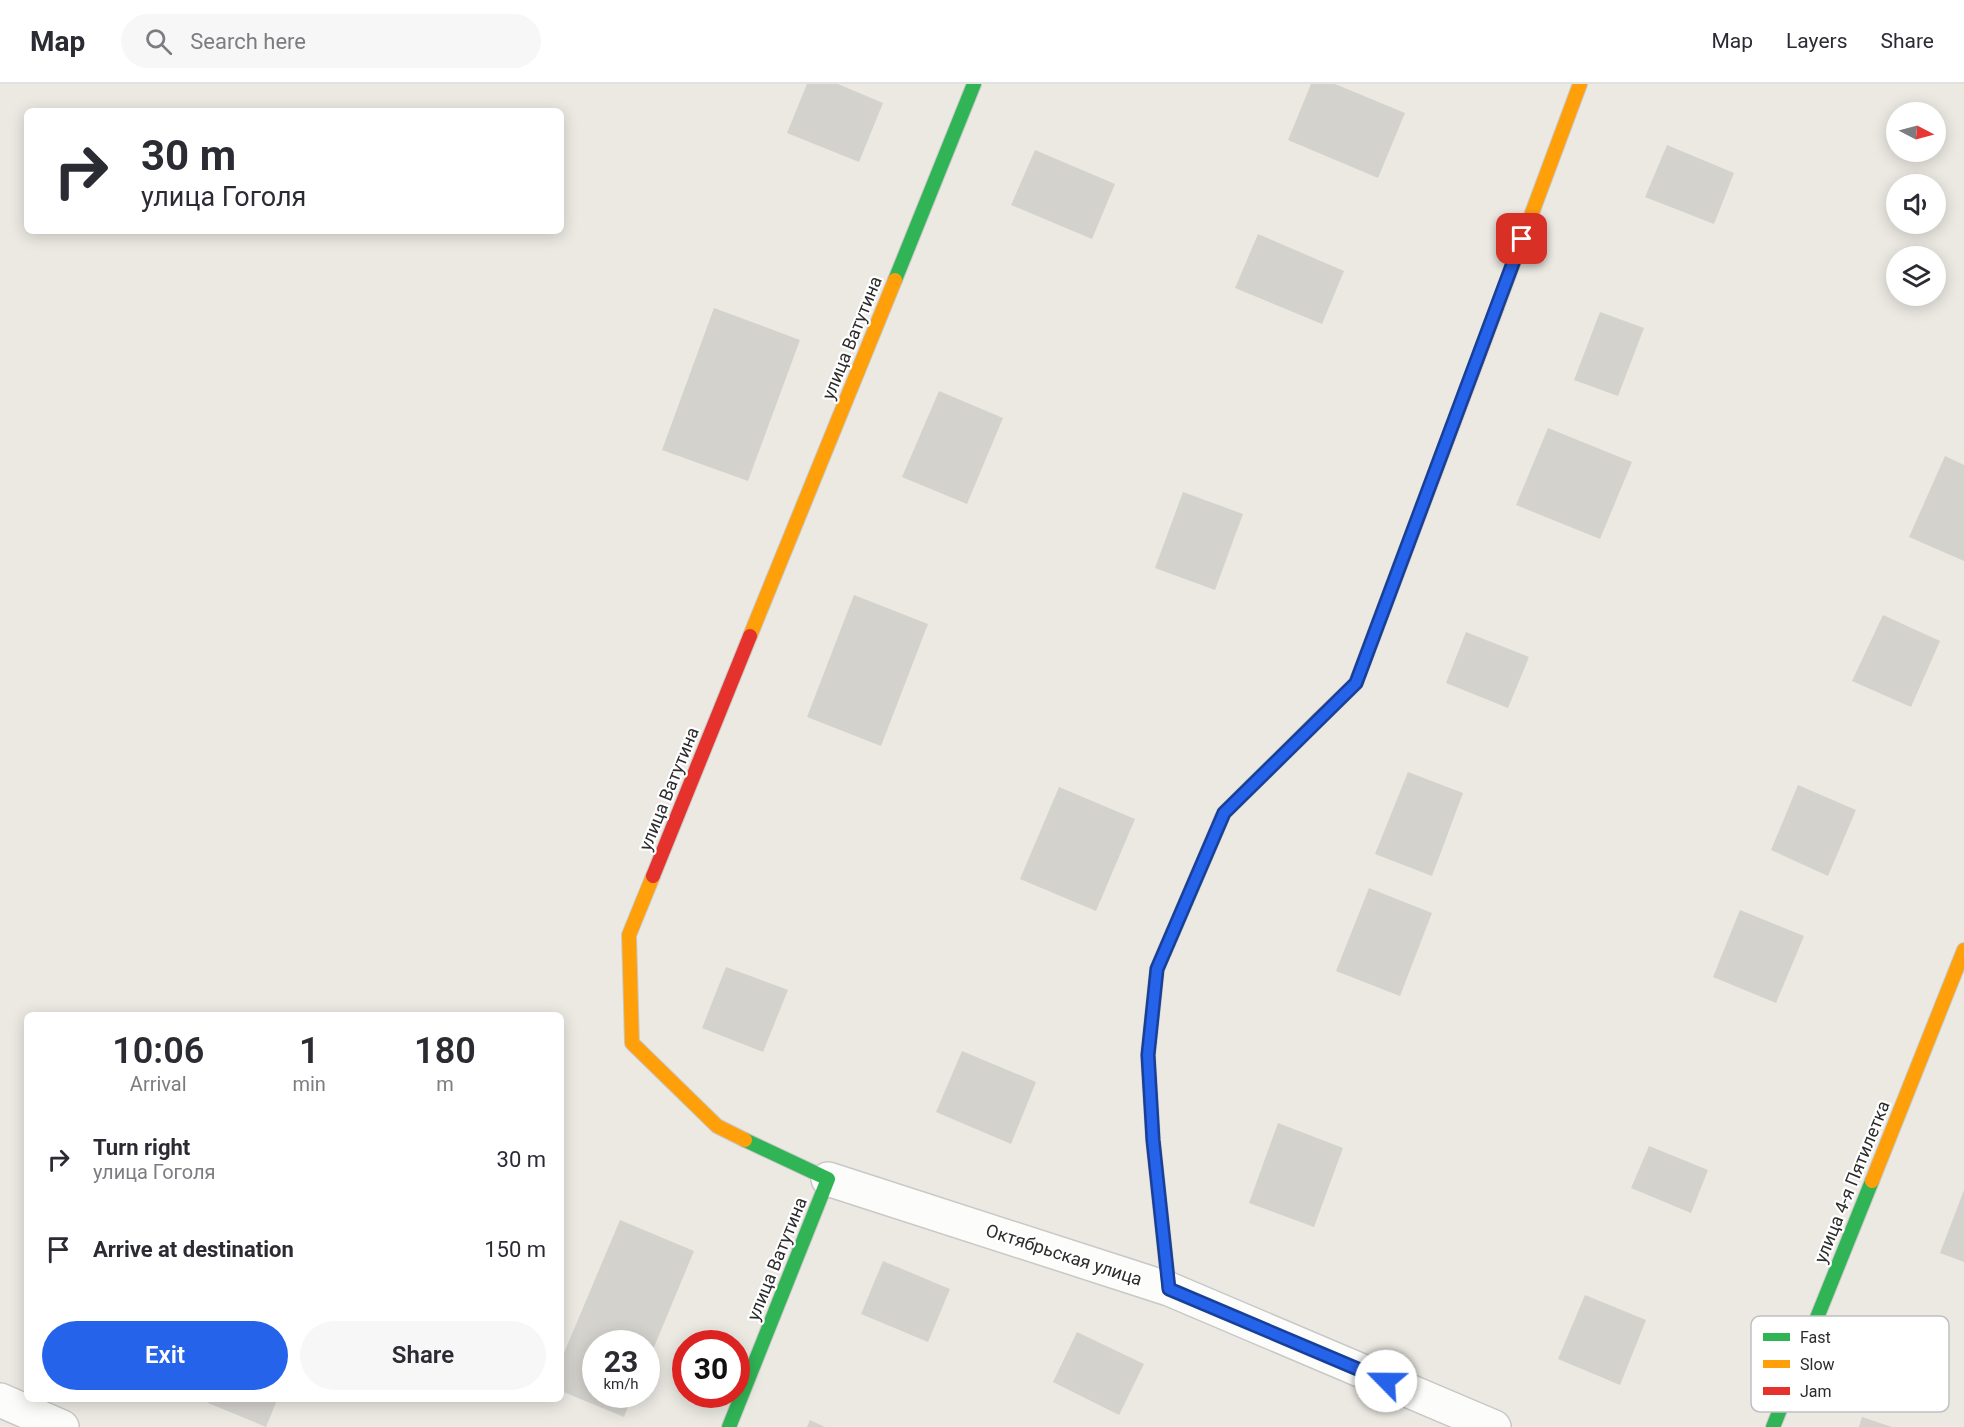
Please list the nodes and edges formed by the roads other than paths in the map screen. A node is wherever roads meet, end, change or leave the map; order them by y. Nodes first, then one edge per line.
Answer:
1 (974, 84) edge
2 (1580, 84) edge
3 (1964, 950) edge
4 (828, 1179) junction
5 (1169, 1289) junction
6 (1817, 1316) edge
7 (0, 1401) edge
8 (1779, 1412) edge
9 (62, 1427) edge
10 (729, 1427) edge
11 (1494, 1427) edge
12 (1773, 1427) edge

1 - 4 street, улица Ватутина
2 - 5 street
3 - 6 street, улица 4-я Пятилетка
4 - 5 street, Октябрьская улица
4 - 10 street, улица Ватутина
5 - 11 street, Октябрьская улица
7 - 9 street
8 - 12 street, улица 4-я Пятилетка

